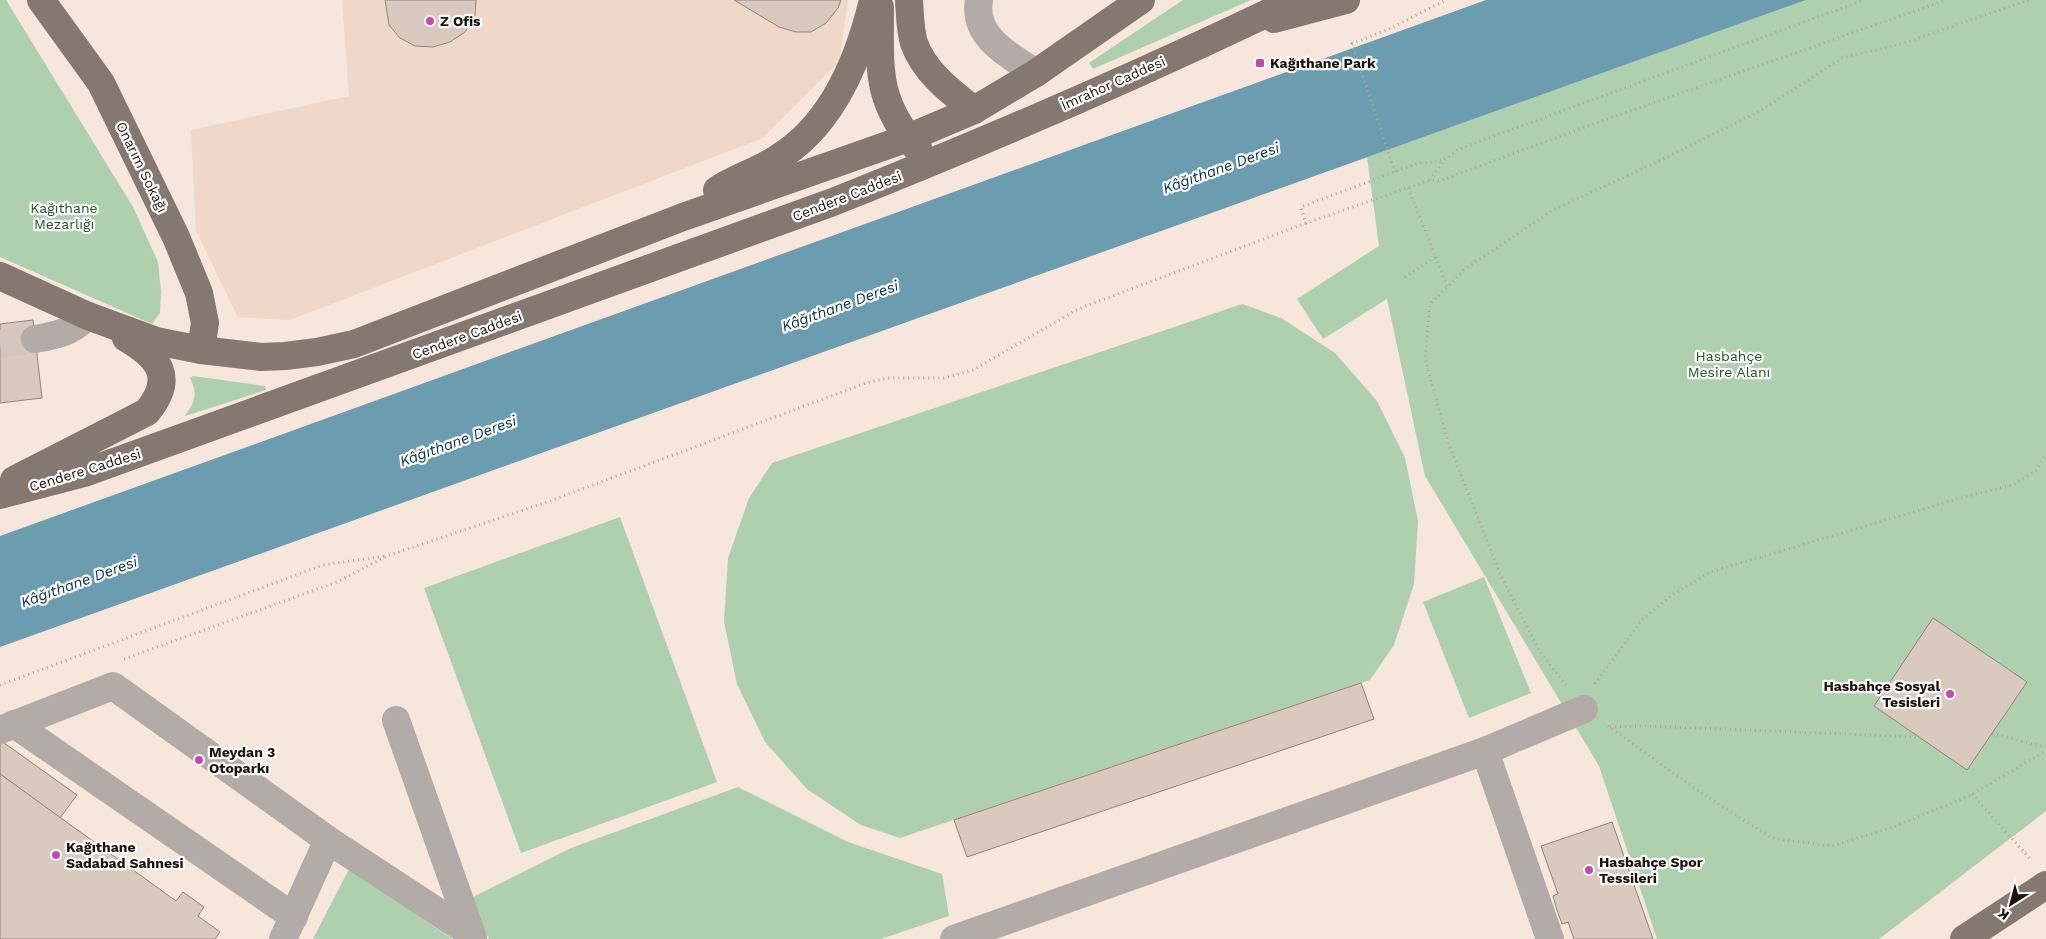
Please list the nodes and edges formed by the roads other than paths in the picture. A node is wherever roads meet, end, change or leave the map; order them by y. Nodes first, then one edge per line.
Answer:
1 (40, 0) edge
2 (873, 0) edge
3 (880, 0) edge
4 (909, 0) edge
5 (979, 0) edge
6 (1142, 0) edge
7 (1295, 0) edge
8 (1346, 0) edge
9 (1238, 27) junction
10 (1036, 73) junction
11 (974, 110) junction
12 (908, 138) junction
13 (930, 164) junction
14 (683, 217) junction
15 (0, 276) edge
16 (88, 316) junction
17 (35, 339) tunnel mouth
18 (201, 350) junction
19 (0, 487) edge
20 (0, 495) edge
21 (1580, 703) road end
22 (396, 720) dead end
23 (7, 727) edge
24 (1485, 751) junction
25 (328, 840) junction
26 (2046, 884) edge
27 (288, 928) edge
28 (472, 936) edge
29 (954, 939) edge
30 (1550, 939) edge
31 (1964, 939) edge

1 - 18 main road, Onarım Sokağı
2 - 14 main road
3 - 12 main road
4 - 11 main road
5 - 10 street
6 - 10 main road
7 - 9 main road, İmrahor Caddesi
8 - 9 main road
9 - 13 main road, İmrahor Caddesi
10 - 11 main road
11 - 12 main road
12 - 13 main road
12 - 14 main road
13 - 20 main road, Cendere Caddesi
14 - 18 main road
15 - 16 main road
16 - 17 street
16 - 18 main road
16 - 19 main road
21 - 24 street
22 - 28 street
23 - 25 street
23 - 27 street
24 - 29 street
24 - 30 street
25 - 27 street
25 - 28 street
26 - 31 main road

